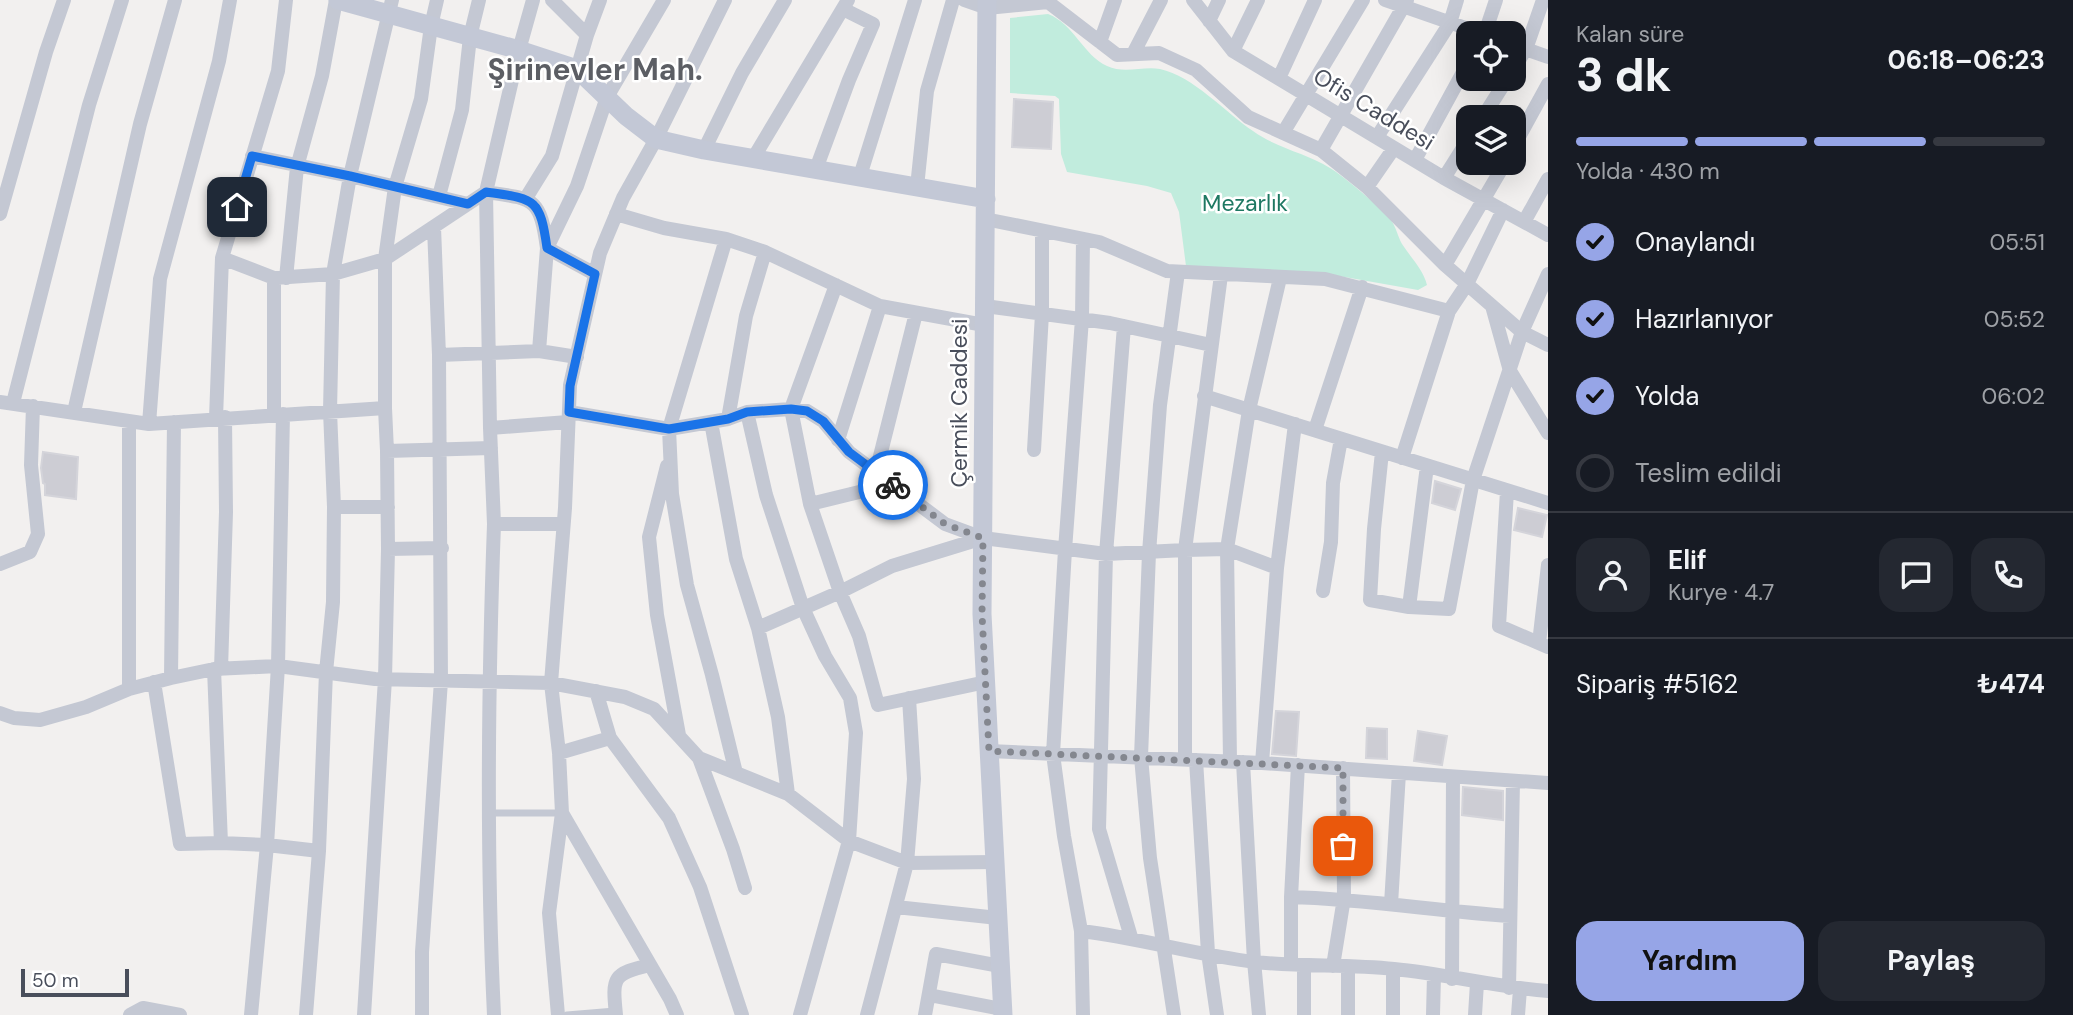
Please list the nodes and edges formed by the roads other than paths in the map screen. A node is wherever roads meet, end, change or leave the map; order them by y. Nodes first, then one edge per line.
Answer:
1 (64, 0) edge
2 (122, 0) edge
3 (175, 0) edge
4 (230, 0) edge
5 (286, 0) edge
6 (337, 0) edge
7 (437, 0) edge
8 (479, 0) edge
9 (533, 0) edge
10 (552, 0) edge
11 (600, 0) edge
12 (664, 0) edge
13 (725, 0) edge
14 (785, 0) edge
15 (915, 0) edge
16 (953, 0) edge
17 (964, 0) edge
18 (1071, 0) edge
19 (1115, 0) edge
20 (1161, 0) edge
21 (1193, 0) edge
22 (1219, 0) edge
23 (1258, 0) edge
24 (1315, 0) edge
25 (1363, 0) edge
26 (1385, 0) edge
27 (1457, 0) edge
28 (1496, 0) edge
29 (1543, 0) edge
30 (1406, 3) edge
31 (987, 4) edge
32 (846, 5) edge
33 (389, 7) edge
34 (1068, 17) junction
35 (1209, 21) junction
36 (1488, 21) edge
37 (1450, 23) junction
38 (1456, 25) edge
39 (431, 26) junction
40 (587, 35) junction
41 (1526, 35) edge
42 (470, 37) junction
43 (1100, 42) junction
44 (1526, 49) edge
45 (519, 50) junction
46 (1233, 51) junction
47 (1133, 54) junction
48 (1548, 57) edge
49 (577, 69) junction
50 (1279, 78) junction
51 (1548, 84) edge
52 (1456, 86) edge
53 (1307, 94) junction
54 (607, 97) junction
55 (1342, 116) junction
56 (1526, 124) edge
57 (1283, 133) junction
58 (1377, 137) junction
59 (656, 139) junction
60 (1394, 148) junction
61 (704, 150) junction
62 (1321, 150) junction
63 (252, 156) junction
64 (754, 157) junction
65 (1456, 159) edge
66 (1415, 160) junction
67 (297, 167) junction
68 (816, 169) junction
69 (1498, 175) edge
70 (350, 176) junction
71 (860, 176) junction
72 (1444, 178) junction
73 (1548, 179) edge
74 (395, 187) junction
75 (916, 187) junction
76 (1367, 187) junction
77 (486, 192) junction
78 (439, 196) junction
79 (526, 198) junction
80 (986, 199) junction
81 (1484, 200) junction
82 (468, 204) junction
83 (1503, 210) junction
84 (0, 214) edge
85 (616, 214) junction
86 (985, 219) junction
87 (1524, 222) junction
88 (434, 227) junction
89 (1042, 231) junction
90 (1548, 235) edge
91 (726, 239) junction
92 (1083, 239) junction
93 (547, 248) junction
94 (765, 252) junction
95 (222, 258) junction
96 (386, 259) junction
97 (1445, 265) junction
98 (1178, 272) junction
99 (333, 274) junction
100 (595, 274) junction
101 (1548, 274) edge
102 (1221, 275) junction
103 (280, 278) junction
104 (1280, 278) junction
105 (1467, 284) junction
106 (836, 285) junction
107 (1362, 287) junction
108 (880, 306) junction
109 (1493, 306) junction
110 (1449, 311) junction
111 (916, 313) junction
112 (1042, 314) junction
113 (984, 316) junction
114 (1082, 319) junction
115 (1124, 326) junction
116 (1522, 332) junction
117 (1169, 336) junction
118 (1211, 345) junction
119 (1548, 345) edge
120 (539, 351) junction
121 (489, 352) junction
122 (439, 355) junction
123 (576, 357) junction
124 (1510, 372) junction
125 (1204, 396) junction
126 (7, 402) edge
127 (33, 406) junction
128 (385, 408) junction
129 (791, 409) junction
130 (1249, 410) junction
131 (330, 411) junction
132 (74, 412) junction
133 (747, 412) junction
134 (279, 414) junction
135 (569, 417) junction
136 (220, 418) junction
137 (728, 419) junction
138 (129, 421) junction
139 (174, 422) junction
140 (711, 422) junction
141 (149, 424) junction
142 (1295, 424) junction
143 (490, 428) junction
144 (669, 429) junction
145 (1315, 430) junction
146 (1548, 433) edge
147 (1341, 439) junction
148 (838, 440) junction
149 (491, 448) junction
150 (441, 450) junction
151 (1034, 450) dead end
152 (387, 451) junction
153 (670, 451) junction
154 (1382, 452) junction
155 (1402, 458) junction
156 (1427, 466) junction
157 (876, 472) junction
158 (1473, 481) junction
159 (892, 484) junction
160 (1507, 491) junction
161 (1548, 503) edge
162 (810, 504) junction
163 (334, 507) junction
164 (387, 507) junction
165 (494, 524) junction
166 (563, 524) junction
167 (983, 538) junction
168 (442, 548) junction
169 (388, 549) junction
170 (1227, 549) junction
171 (1065, 550) junction
172 (1185, 550) junction
173 (1106, 554) junction
174 (1149, 554) junction
175 (0, 564) edge
176 (1548, 565) edge
177 (1277, 568) junction
178 (1323, 591) dead end
179 (840, 592) junction
180 (1409, 607) junction
181 (803, 608) junction
182 (758, 628) junction
183 (1544, 645) edge
184 (278, 666) junction
185 (218, 669) junction
186 (326, 671) junction
187 (171, 678) junction
188 (385, 679) junction
189 (488, 680) junction
190 (441, 681) junction
191 (154, 682) junction
192 (986, 682) junction
193 (551, 683) junction
194 (129, 689) junction
195 (596, 691) junction
196 (909, 698) junction
197 (0, 713) edge
198 (679, 735) junction
199 (610, 738) junction
200 (989, 751) junction
201 (559, 753) junction
202 (1053, 754) junction
203 (1100, 756) junction
204 (1141, 757) junction
205 (699, 758) junction
206 (1190, 760) junction
207 (1236, 762) junction
208 (1262, 763) junction
209 (1298, 765) junction
210 (1343, 768) junction
211 (1399, 773) junction
212 (736, 774) junction
213 (1453, 777) junction
214 (1513, 781) junction
215 (1548, 783) edge
216 (788, 794) junction
217 (489, 813) junction
218 (562, 813) junction
219 (849, 841) junction
220 (221, 843) junction
221 (267, 845) junction
222 (319, 851) junction
223 (995, 862) junction
224 (907, 863) junction
225 (745, 888) dead end
226 (1291, 897) junction
227 (1344, 898) junction
228 (1391, 904) junction
229 (896, 908) junction
230 (1453, 912) junction
231 (1510, 916) junction
232 (998, 918) junction
233 (1081, 931) junction
234 (1131, 937) junction
235 (1164, 947) junction
236 (1208, 953) junction
237 (1254, 961) junction
238 (650, 965) junction
239 (1297, 965) junction
240 (1000, 966) junction
241 (1340, 967) junction
242 (1394, 969) junction
243 (1434, 975) junction
244 (1452, 979) junction
245 (1477, 983) junction
246 (1514, 989) junction
247 (1548, 991) edge
248 (929, 995) junction
249 (1003, 1012) edge
250 (616, 1013) edge
251 (130, 1015) edge
252 (180, 1015) edge
253 (251, 1015) edge
254 (306, 1015) edge
255 (364, 1015) edge
256 (422, 1015) edge
257 (494, 1015) edge
258 (558, 1015) edge
259 (567, 1015) edge
260 (677, 1015) edge
261 (742, 1015) edge
262 (800, 1015) edge
263 (867, 1015) edge
264 (925, 1015) edge
265 (1083, 1015) edge
266 (1174, 1015) edge
267 (1217, 1015) edge
268 (1259, 1015) edge
269 (1304, 1015) edge
270 (1348, 1015) edge
271 (1394, 1015) edge
272 (1433, 1015) edge
273 (1475, 1015) edge
274 (1518, 1015) edge

1 - 84 street
2 - 126 street
3 - 132 street
4 - 141 street
5 - 63 street
6 - 33 main road
6 - 67 street
7 - 39 street
8 - 42 street
9 - 45 street
10 - 40 street
11 - 40 street
12 - 54 street
13 - 59 street
14 - 61 street
15 - 71 street
16 - 75 street
17 - 31 street
18 - 34 street
19 - 43 street
20 - 47 street
21 - 35 street, Ofis Caddesi
22 - 35 street
23 - 46 street
24 - 50 street
25 - 53 street
26 - 30 street
27 - 37 street
28 - 36 street
29 - 41 street
30 - 37 street
30 - 55 street
31 - 34 street
31 - 80 main road, Çermik Caddesi
32 - 64 street
32 - 68 street
33 - 39 main road
33 - 70 street
34 - 43 street
35 - 46 street, Ofis Caddesi
37 - 38 street
37 - 58 street
39 - 42 main road
39 - 74 street
40 - 49 street
42 - 45 main road
42 - 78 street
43 - 47 street
44 - 48 street
45 - 49 main road
45 - 77 street
46 - 50 street, Ofis Caddesi
47 - 57 street
49 - 54 main road
49 - 79 street
50 - 53 street, Ofis Caddesi
51 - 56 street
52 - 66 street
53 - 55 street, Ofis Caddesi
53 - 57 street
54 - 59 main road
54 - 93 street
55 - 58 street, Ofis Caddesi
55 - 62 street
57 - 62 street
58 - 60 street, Ofis Caddesi
59 - 61 main road
59 - 85 street
60 - 66 street, Ofis Caddesi
60 - 76 street
61 - 64 main road
62 - 76 street
63 - 67 street
63 - 95 street
64 - 68 main road
65 - 72 street
66 - 72 street, Ofis Caddesi
67 - 70 street
67 - 103 street
68 - 71 main road
69 - 81 street
70 - 74 street
70 - 99 street
71 - 75 main road
72 - 81 street, Ofis Caddesi
73 - 87 street
74 - 78 street
74 - 96 street
75 - 80 main road
76 - 97 street
77 - 79 street
77 - 82 street
77 - 121 street
78 - 82 street
79 - 93 street
80 - 86 main road, Çermik Caddesi
81 - 83 street, Ofis Caddesi
81 - 97 street
82 - 88 street
83 - 87 street, Ofis Caddesi
83 - 105 street
85 - 91 street
85 - 100 street
86 - 89 street
86 - 113 main road, Çermik Caddesi
87 - 90 street, Ofis Caddesi
88 - 96 street
88 - 122 street
89 - 92 street
89 - 112 street
91 - 94 street
91 - 144 street
92 - 98 street
92 - 114 street
93 - 100 street
93 - 120 street
94 - 106 street
94 - 137 street
95 - 103 street
95 - 136 street
96 - 99 street
96 - 128 street
97 - 105 street
98 - 102 street
98 - 117 street
99 - 103 street
99 - 131 street
100 - 123 street
101 - 116 street
102 - 104 street
102 - 118 street
103 - 134 street
104 - 107 street
104 - 130 street
105 - 109 street
105 - 110 street
106 - 108 street
106 - 129 street
107 - 110 street
107 - 145 street
108 - 111 street
108 - 148 street
109 - 116 street
109 - 124 street
110 - 155 street
111 - 113 street
111 - 157 street
112 - 113 street
112 - 114 street
112 - 151 street
113 - 167 main road, Çermik Caddesi
114 - 115 street
114 - 171 street
115 - 117 street
115 - 173 street
116 - 119 street
116 - 124 street
117 - 118 street
117 - 174 street
118 - 125 street
120 - 121 street
120 - 123 street
121 - 122 street
121 - 143 street
122 - 150 street
123 - 135 street
124 - 146 street
124 - 158 street
125 - 130 street
125 - 172 street
126 - 127 street
127 - 132 street
127 - 175 street
128 - 131 street
128 - 152 street
129 - 133 street
129 - 148 street
129 - 162 street
130 - 142 street
130 - 170 street
131 - 134 street
131 - 163 street
132 - 138 street
133 - 137 street
133 - 181 street
134 - 136 street
134 - 184 street
135 - 143 street
135 - 144 street
135 - 166 street
136 - 139 street
136 - 185 street
137 - 140 street
138 - 141 street
138 - 194 street
139 - 141 street
139 - 187 street
140 - 144 street
140 - 182 street
142 - 145 street
142 - 177 street
143 - 149 street
144 - 153 street
145 - 147 street
147 - 154 street
147 - 178 street
148 - 157 street
149 - 150 street
149 - 165 street
150 - 152 street
150 - 168 street
152 - 164 street
153 - 198 street
153 - 212 street
154 - 155 street
154 - 180 street
155 - 156 street
156 - 158 street
156 - 180 street
157 - 159 street
158 - 160 street
158 - 180 street
159 - 162 street
159 - 167 street
160 - 161 street
160 - 183 street
162 - 179 street
163 - 164 street
163 - 186 street
164 - 169 street
165 - 166 street
165 - 189 street
166 - 193 street
167 - 171 street
167 - 179 street
167 - 192 main road, Çermik Caddesi
168 - 169 street
168 - 190 street
169 - 188 street
170 - 172 street
170 - 177 street
170 - 207 street
171 - 173 street
171 - 202 street
172 - 174 street
172 - 206 street
173 - 174 street
173 - 203 street
174 - 204 street
176 - 183 street
177 - 208 street
179 - 181 street
179 - 196 street
181 - 182 street
181 - 219 street
182 - 216 street
184 - 185 street
184 - 186 street
184 - 221 street
185 - 187 street
185 - 220 street
186 - 188 street
186 - 222 street
187 - 191 street
188 - 190 street
188 - 255 street
189 - 190 street
189 - 193 street
189 - 217 street
190 - 256 street
191 - 194 street
191 - 220 street
192 - 196 street
192 - 200 main road, Çermik Caddesi
193 - 195 street
193 - 201 street
194 - 197 street
195 - 198 street
195 - 199 street
196 - 224 street
198 - 205 street
199 - 201 street
199 - 261 street
200 - 202 street
200 - 223 main road, Çermik Caddesi
201 - 218 street
202 - 203 street
202 - 233 street
203 - 204 street
203 - 234 street
204 - 206 street
204 - 235 street
205 - 212 street
205 - 225 street
206 - 207 street
206 - 236 street
207 - 208 street
207 - 237 street
208 - 209 street
209 - 210 street
209 - 226 street
210 - 211 street
210 - 227 street
211 - 213 street
211 - 228 street
212 - 216 street
213 - 214 street
213 - 230 street
214 - 215 street
214 - 231 street
216 - 219 street
217 - 218 lane
217 - 257 street
218 - 238 street
218 - 258 street
219 - 224 street
219 - 262 street
220 - 221 street
221 - 222 street
221 - 253 street
222 - 254 street
223 - 224 street
223 - 232 main road, Çermik Caddesi
224 - 229 street
226 - 227 street
226 - 239 street
227 - 228 street
227 - 241 street
228 - 230 street
229 - 232 street
229 - 263 street
230 - 231 street
230 - 244 street
231 - 246 street
232 - 240 main road, Çermik Caddesi
233 - 234 street
233 - 265 street
234 - 235 street
235 - 236 street
235 - 266 street
236 - 237 street
236 - 267 street
237 - 239 street
237 - 268 street
238 - 250 street
238 - 260 street
239 - 241 street
239 - 269 street
240 - 248 street
240 - 249 main road, Çermik Caddesi
241 - 242 street
241 - 270 street
242 - 243 street
242 - 271 street
243 - 244 street
243 - 272 street
244 - 245 street
245 - 246 street
245 - 273 street
246 - 247 street
246 - 274 street
248 - 249 street
248 - 264 street
250 - 259 lane
251 - 252 street

